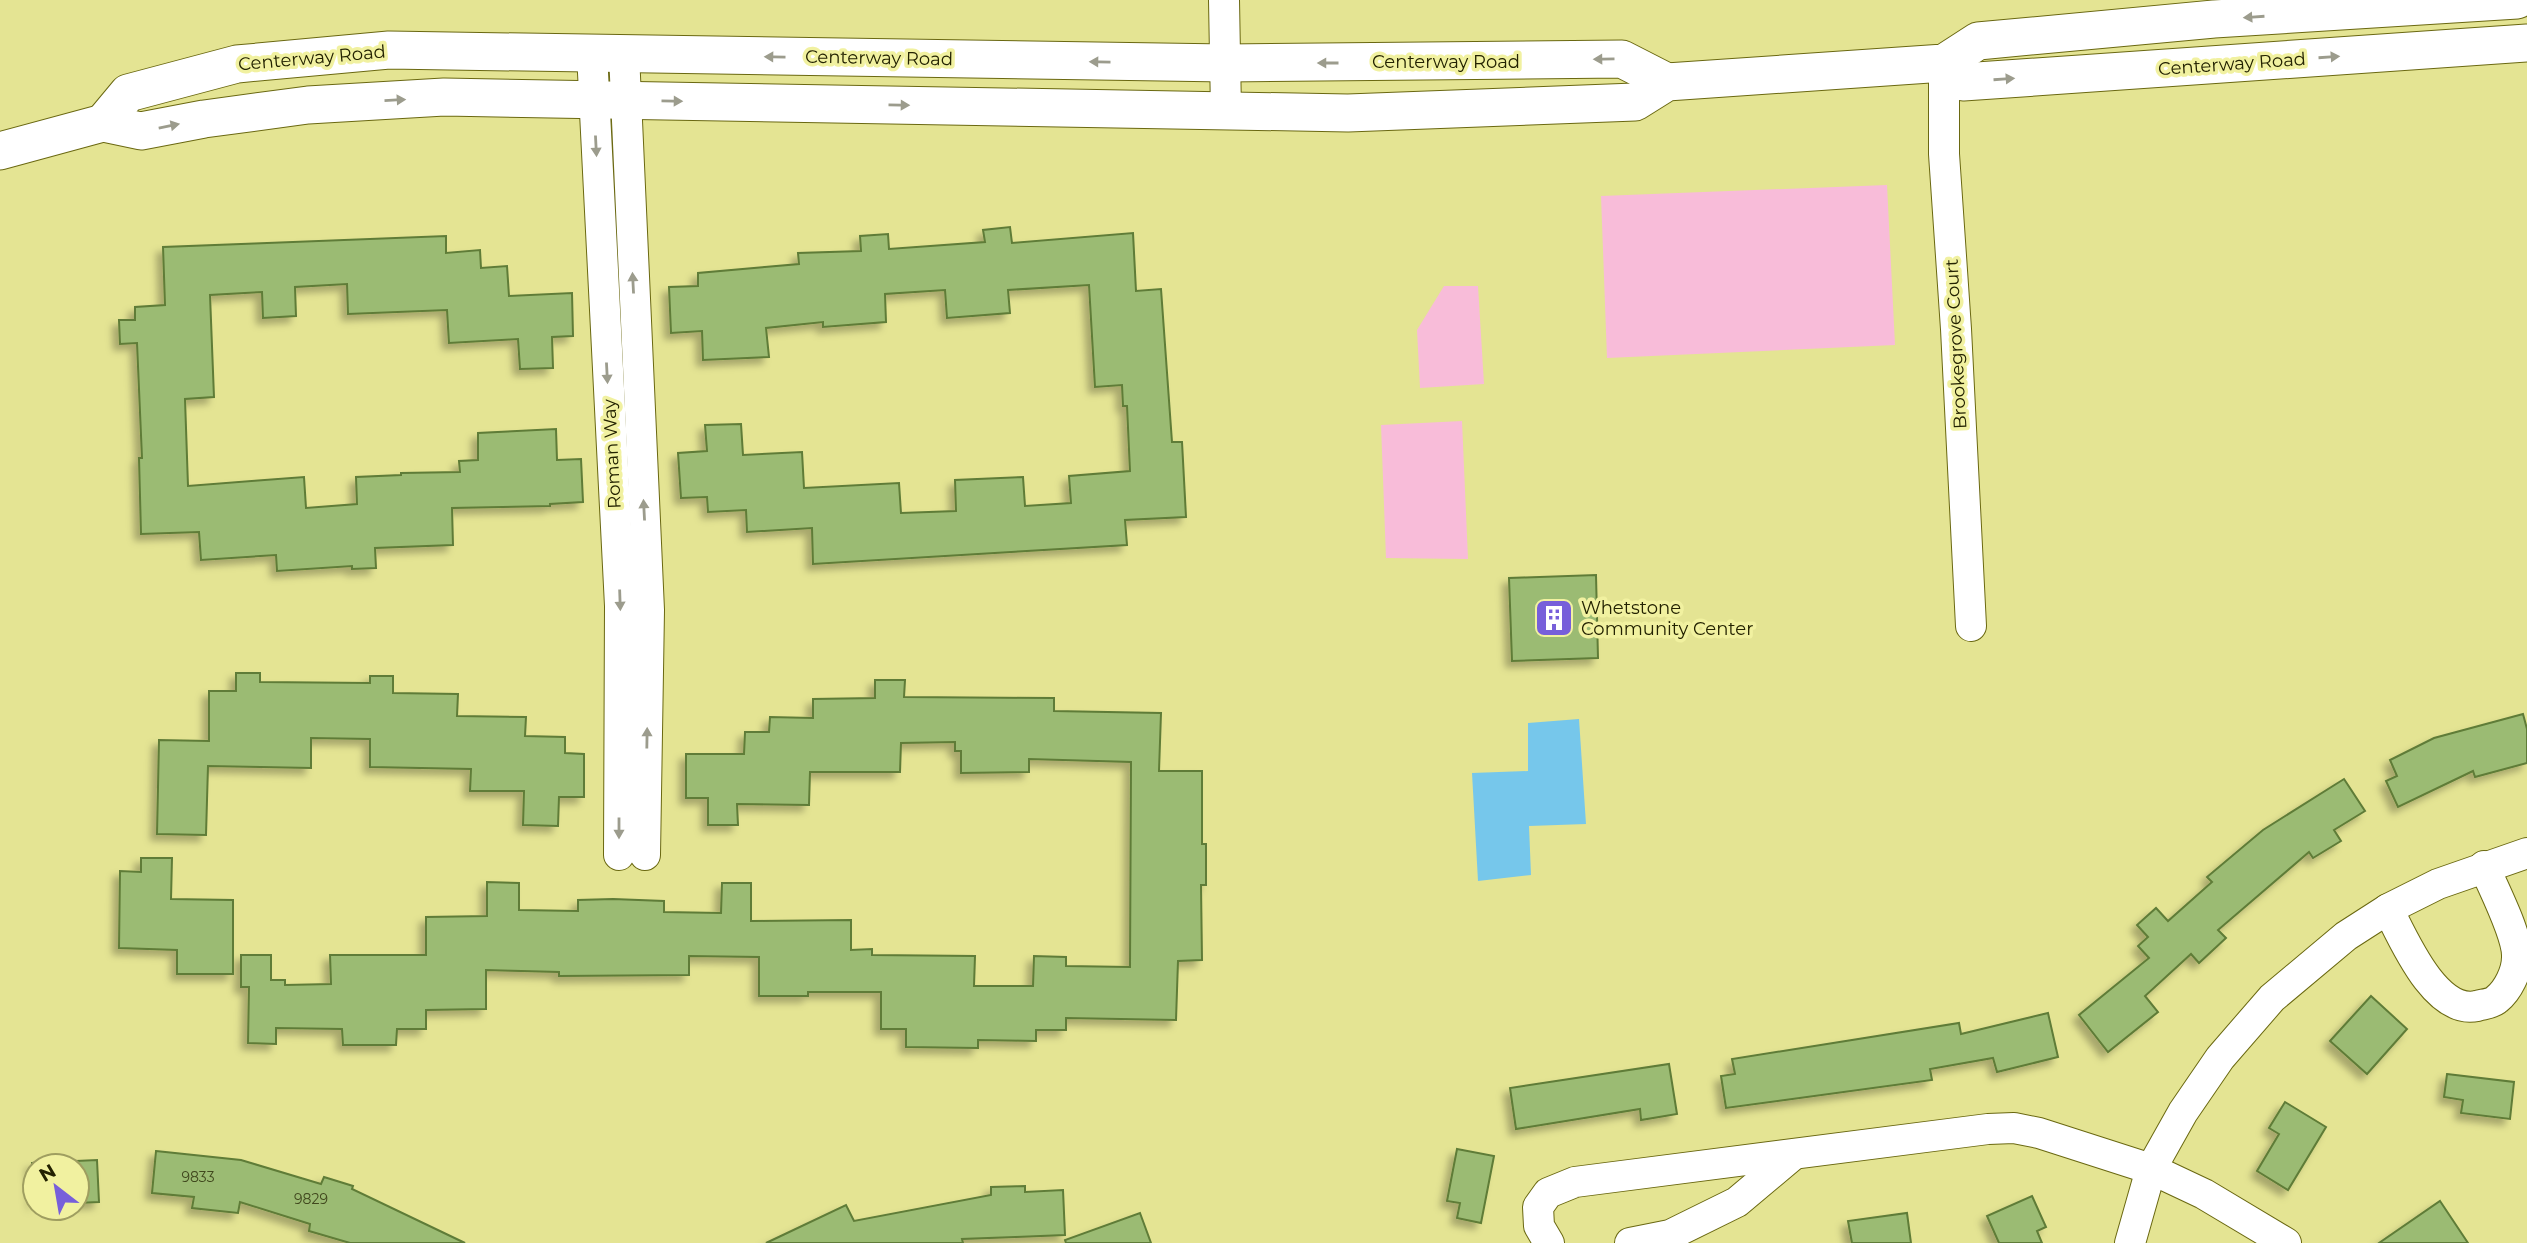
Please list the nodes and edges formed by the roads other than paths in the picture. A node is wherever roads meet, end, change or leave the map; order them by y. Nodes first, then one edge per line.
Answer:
1 (1224, 0) edge
2 (2518, 0) edge
3 (2527, 43) edge
4 (608, 54) junction
5 (1226, 63) junction
6 (1944, 63) junction
7 (1667, 82) junction
8 (609, 100) junction
9 (1226, 111) junction
10 (103, 123) junction
11 (0, 151) edge
12 (1971, 626) dead end
13 (2527, 853) edge
14 (632, 855) dead end
15 (2484, 866) junction
16 (2388, 909) junction
17 (1793, 1155) junction
18 (2151, 1169) junction
19 (1549, 1243) edge
20 (1630, 1243) edge
21 (2130, 1243) edge
22 (2286, 1243) edge

1 - 5 street
2 -> 6 street
6 -> 3 street, Centerway Road
5 -> 4 street, Centerway Road
4 - 8 street, Roman Way
4 - 10 street, Centerway Road
7 -> 5 street, Centerway Road
5 - 9 street
6 - 7 street
6 - 12 street, Brookegrove Court
7 - 9 street
8 -> 9 street
10 -> 8 street
8 - 14 street, Roman Way
10 - 11 street
13 - 15 street
15 - 16 street
15 - 16 street
16 - 18 street
17 - 18 street
17 - 19 street
17 - 20 street
18 - 21 street
18 - 22 street

